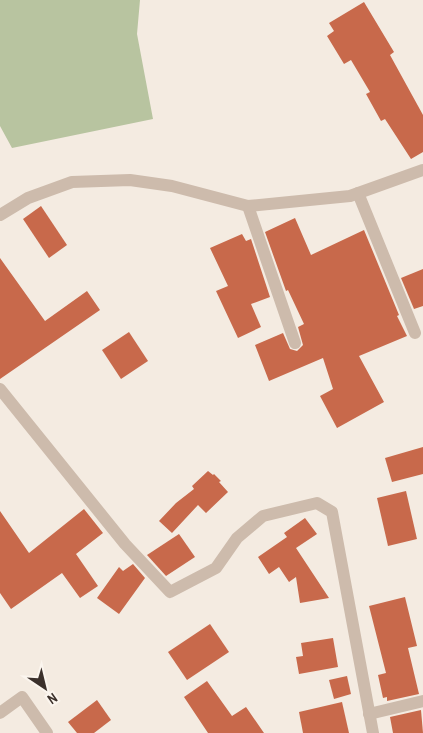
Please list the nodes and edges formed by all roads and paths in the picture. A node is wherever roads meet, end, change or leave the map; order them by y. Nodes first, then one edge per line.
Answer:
1 (423, 170) edge
2 (358, 193) junction
3 (248, 206) junction
4 (0, 215) edge
5 (415, 333) dead end
6 (295, 342) dead end
7 (0, 389) edge
8 (423, 701) edge
9 (0, 712) edge
10 (369, 714) junction
11 (47, 733) edge
12 (373, 733) edge

1 - 2 street
2 - 3 street
2 - 5 street
3 - 4 street
3 - 6 street
7 - 10 street
8 - 10 street
9 - 11 street
10 - 12 street

